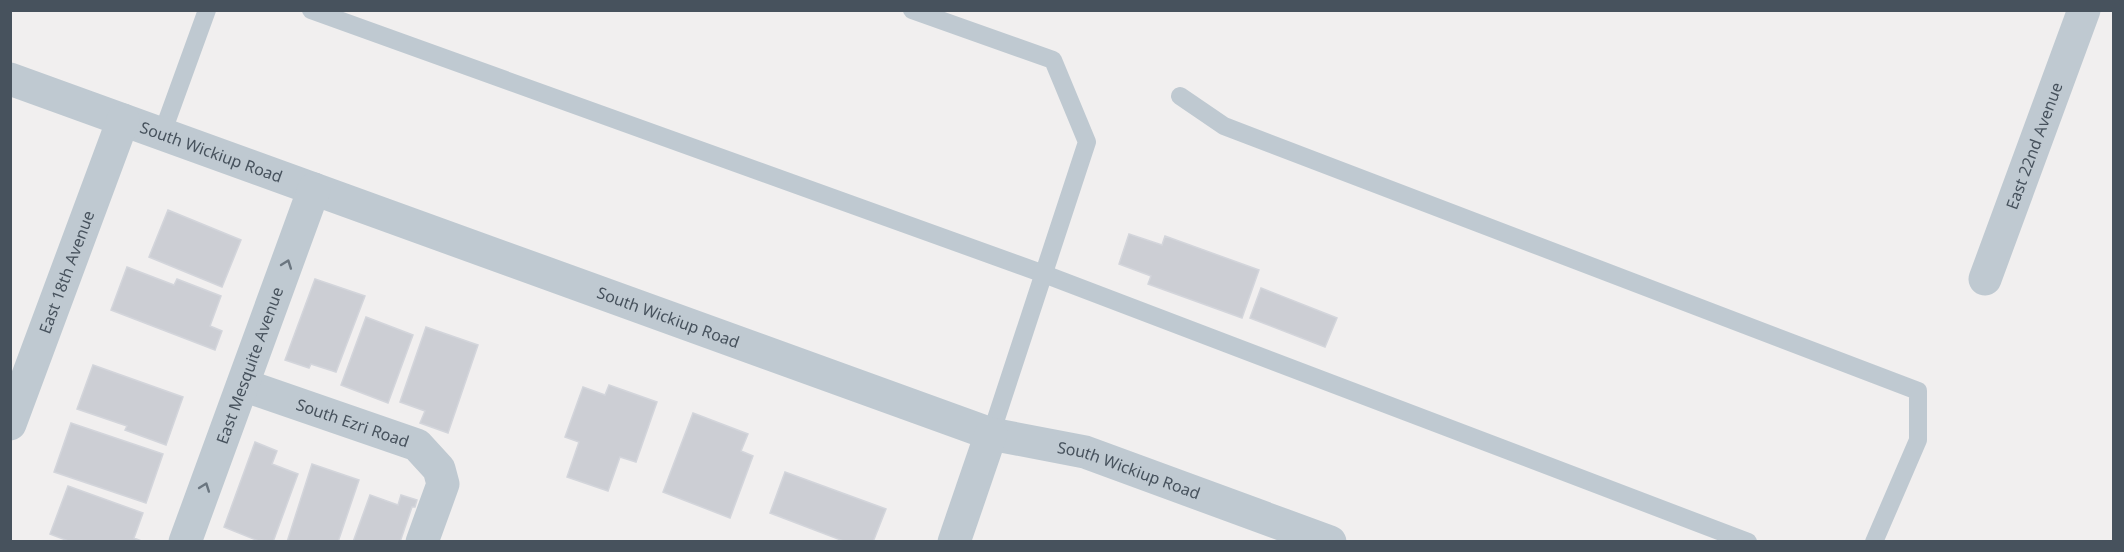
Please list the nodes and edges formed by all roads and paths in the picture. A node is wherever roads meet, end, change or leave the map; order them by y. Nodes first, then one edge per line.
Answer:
1 (207, 10) edge
2 (311, 10) edge
3 (912, 10) edge
4 (2084, 10) edge
5 (10, 79) edge
6 (1180, 96) dead end
7 (123, 120) junction
8 (162, 134) junction
9 (314, 189) junction
10 (1044, 274) junction
11 (1985, 279) dead end
12 (243, 385) junction
13 (10, 424) edge
14 (991, 434) junction
15 (185, 542) edge
16 (423, 542) edge
17 (954, 542) edge
18 (1330, 542) edge
19 (1748, 542) edge
20 (1874, 542) edge

1 - 8 lane
2 - 10 lane
3 - 10 lane
4 - 11 street, East 22nd Avenue
5 - 7 street, South Wickiup Road
6 - 20 lane
7 - 8 street, South Wickiup Road
7 - 13 street, East 18th Avenue
8 - 9 street, South Wickiup Road
12 -> 9 street, East Mesquite Avenue
9 - 14 street, South Wickiup Road
10 - 14 lane
10 - 19 lane
15 -> 12 street, East Mesquite Avenue
12 - 16 street, South Ezri Road
14 - 17 street
14 - 18 street, South Wickiup Road

